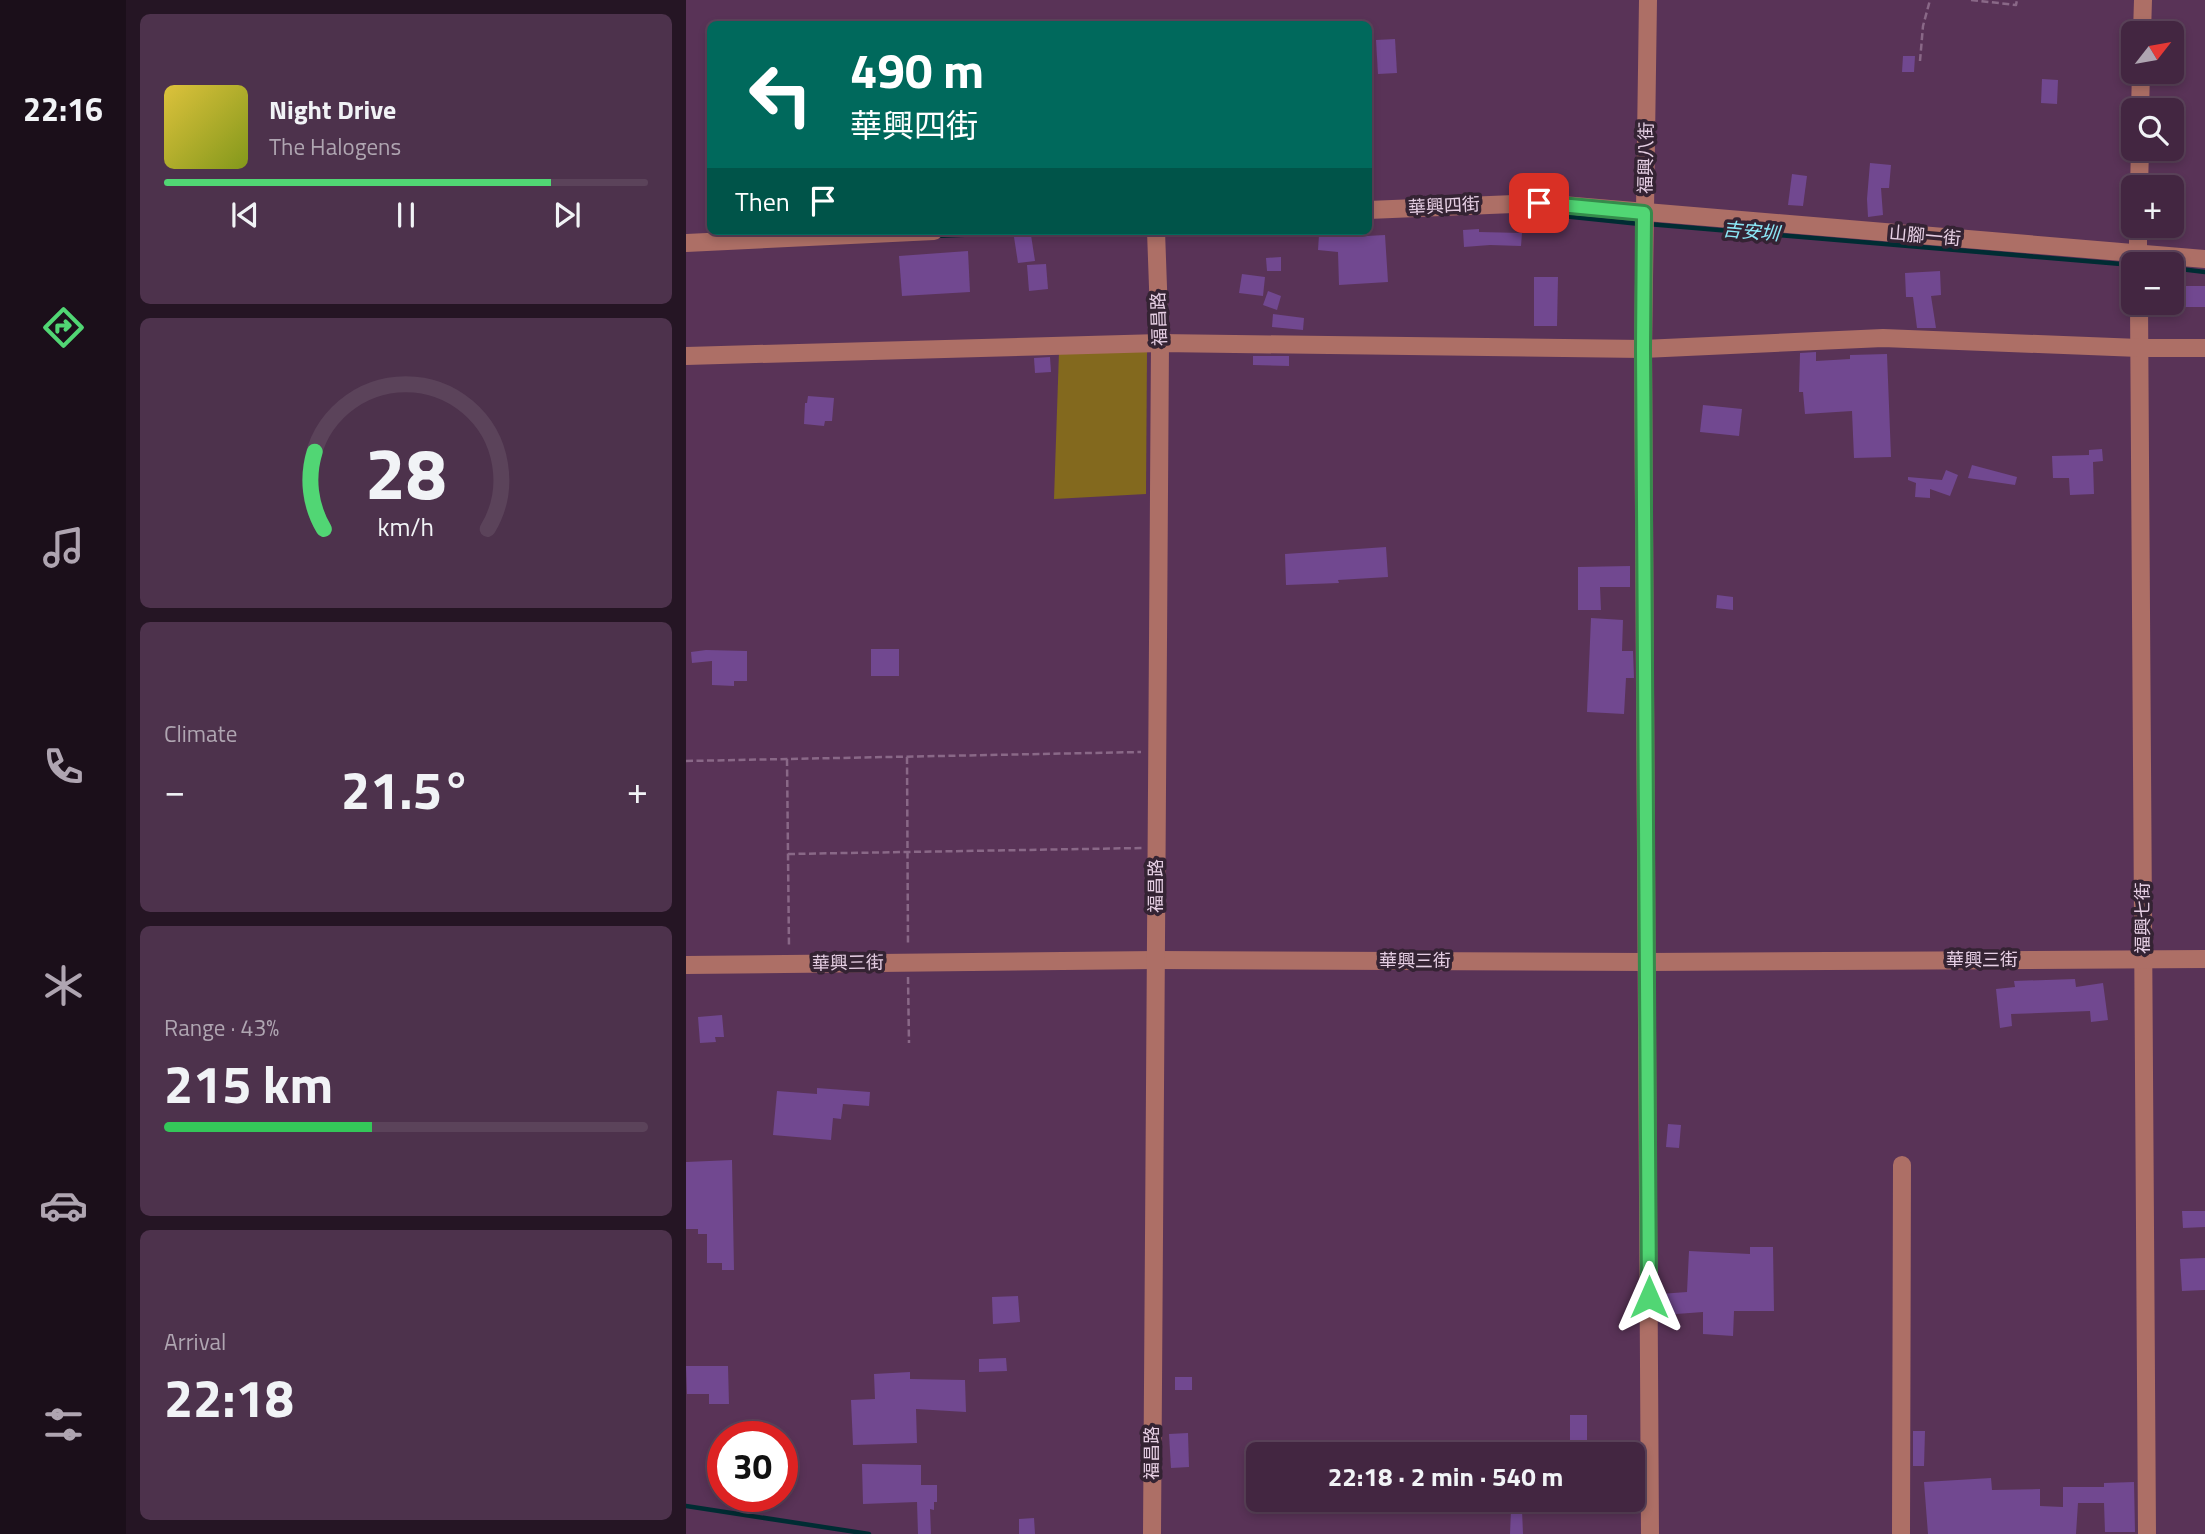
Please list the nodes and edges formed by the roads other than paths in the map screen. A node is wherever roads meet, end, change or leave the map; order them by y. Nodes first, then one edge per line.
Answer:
1 (1648, 0) edge
2 (2143, 0) edge
3 (2142, 21) edge
4 (1372, 210) edge
5 (1644, 221) junction
6 (851, 235) edge
7 (1156, 235) edge
8 (686, 243) edge
9 (2121, 258) edge
10 (2184, 260) edge
11 (2205, 260) edge
12 (2138, 315) edge
13 (1160, 343) junction
14 (2139, 348) junction
15 (2205, 348) edge
16 (1643, 349) junction
17 (686, 356) edge
18 (2205, 959) edge
19 (1156, 960) junction
20 (2143, 960) junction
21 (1647, 962) junction
22 (686, 965) edge
23 (1902, 1165) dead end
24 (1152, 1534) edge
25 (1650, 1534) edge
26 (1901, 1534) edge
27 (2147, 1534) edge

1 - 5 street, 福興八街
2 - 3 street
4 - 5 street, 華興四街
5 - 9 street, 山腳一街
5 - 16 street, 福興八街
6 - 8 street
7 - 13 street, 福昌路
10 - 11 street, 山腳一街
12 - 14 street, 福興七街
13 - 16 street
13 - 17 street
13 - 19 street, 福昌路
14 - 15 street
14 - 16 street
14 - 20 street, 福興七街
16 - 21 street, 福興八街
18 - 20 street, 華興三街
19 - 21 street, 華興三街
19 - 22 street, 華興三街
19 - 24 street, 福昌路
20 - 21 street, 華興三街
20 - 27 street, 福興七街
21 - 25 street, 福興八街
23 - 26 street

